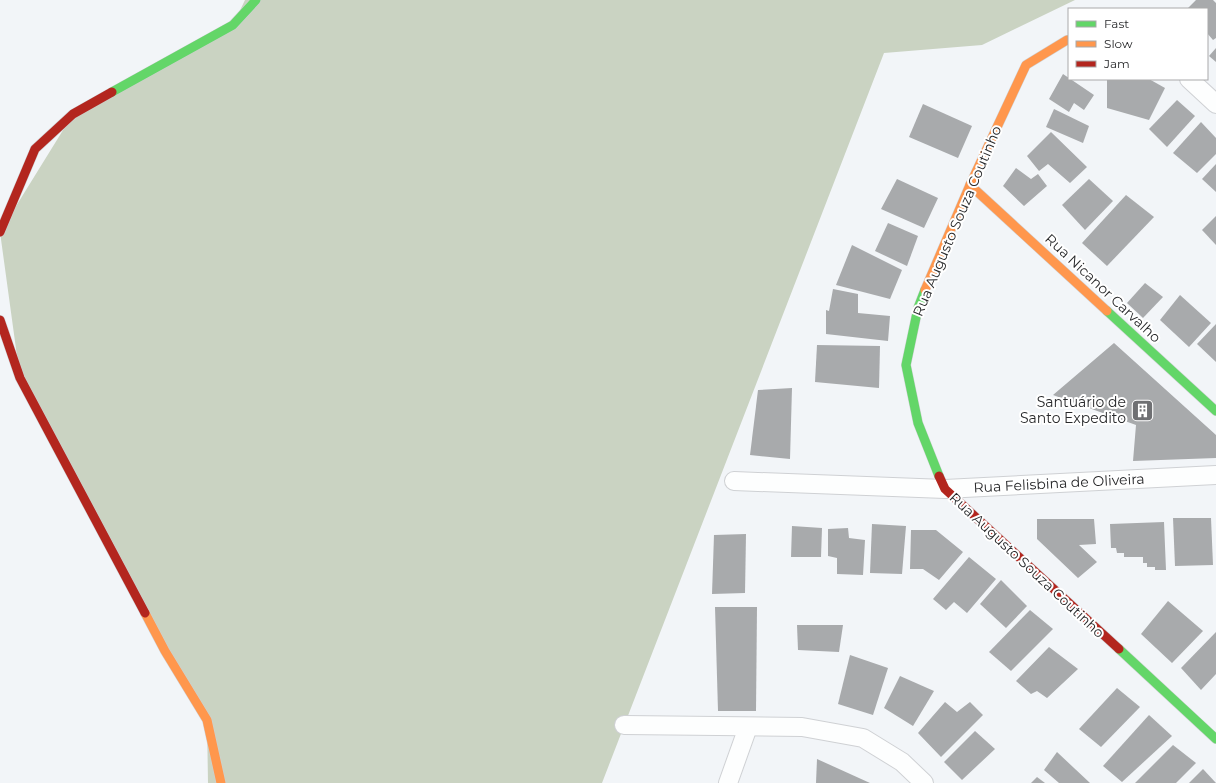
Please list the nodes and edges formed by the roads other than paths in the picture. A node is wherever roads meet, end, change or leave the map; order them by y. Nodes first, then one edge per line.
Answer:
1 (256, 0) edge
2 (1068, 40) edge
3 (1190, 80) edge
4 (1216, 104) edge
5 (970, 185) junction
6 (0, 232) edge
7 (0, 320) edge
8 (1216, 411) edge
9 (1216, 475) edge
10 (734, 481) dead end
11 (944, 489) junction
12 (624, 725) dead end
13 (748, 727) junction
14 (1216, 739) edge
15 (221, 783) edge
16 (728, 783) edge
17 (924, 783) edge

1 - 6 street
2 - 5 street, Rua Augusto Souza Coutinho
3 - 4 street
5 - 8 street, Rua Nicanor Carvalho
5 - 11 street, Rua Augusto Souza Coutinho
7 - 15 street
9 - 11 street, Rua Felisbina de Oliveira
10 - 11 street, Rua Felisbina de Oliveira
11 - 14 street, Rua Augusto Souza Coutinho
12 - 13 street
13 - 16 street
13 - 17 street

